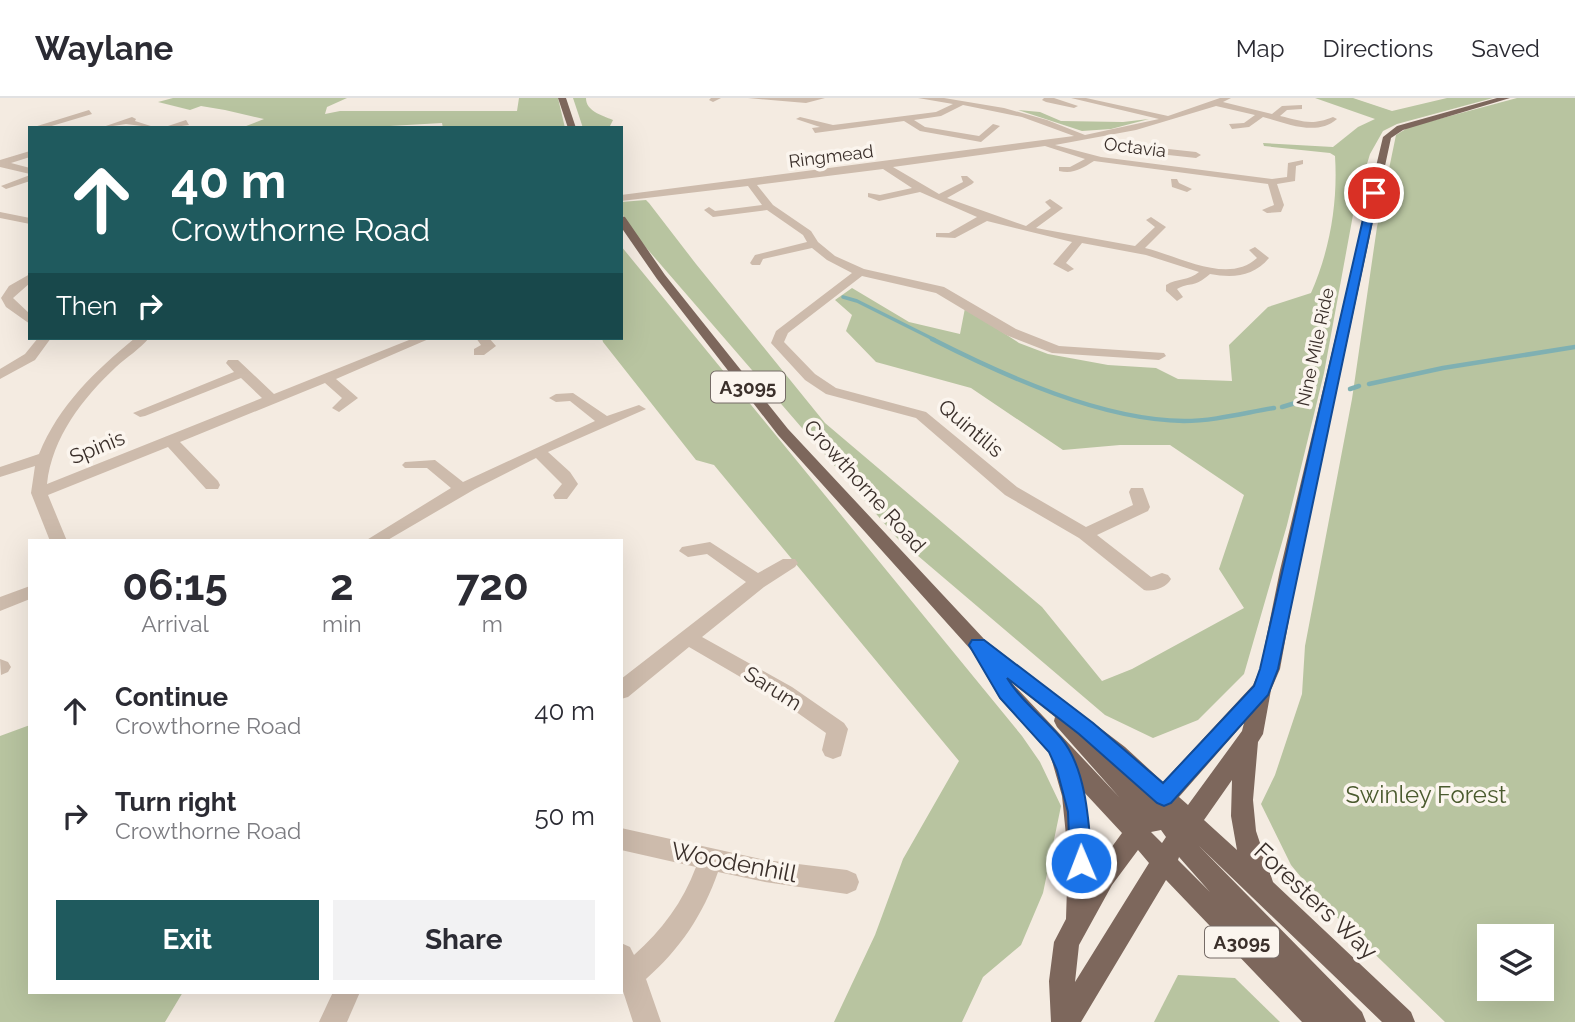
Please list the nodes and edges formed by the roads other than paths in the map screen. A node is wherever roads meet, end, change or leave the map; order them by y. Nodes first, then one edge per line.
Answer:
1 (562, 98) edge
2 (753, 98) edge
3 (821, 98) edge
4 (922, 98) edge
5 (1227, 98) edge
6 (1357, 98) edge
7 (1506, 98) edge
8 (1046, 100) edge
9 (1366, 101) dead end
10 (1075, 102) edge
11 (961, 103) junction
12 (1215, 103) junction
13 (1155, 106) dead end
14 (1299, 107) dead end
15 (1126, 109) junction
16 (89, 112) dead end
17 (1261, 115) junction
18 (904, 117) junction
19 (1273, 117) junction
20 (800, 119) dead end
21 (1168, 120) junction
22 (60, 121) junction
23 (1333, 122) dead end
24 (186, 123) dead end
25 (996, 125) dead end
26 (41, 126) edge
27 (85, 126) edge
28 (110, 126) edge
29 (147, 126) edge
30 (177, 126) edge
31 (571, 126) edge
32 (1231, 126) dead end
33 (1311, 126) junction
34 (833, 127) junction
35 (815, 130) dead end
36 (932, 131) junction
37 (1301, 133) dead end
38 (1081, 136) junction
39 (922, 139) dead end
40 (1045, 143) junction
41 (1152, 153) dead end
42 (28, 155) edge
43 (1091, 159) junction
44 (1300, 162) dead end
45 (0, 163) edge
46 (886, 167) junction
47 (1062, 169) dead end
48 (1175, 169) junction
49 (28, 170) edge
50 (1198, 171) junction
51 (964, 178) dead end
52 (28, 179) edge
53 (1272, 182) junction
54 (751, 183) junction
55 (6, 186) dead end
56 (919, 189) junction
57 (1187, 189) dead end
58 (872, 195) dead end
59 (623, 198) edge
60 (939, 198) junction
61 (1050, 202) dead end
62 (769, 207) junction
63 (1267, 210) dead end
64 (709, 211) dead end
65 (0, 215) edge
66 (986, 217) junction
67 (28, 220) edge
68 (1151, 220) dead end
69 (623, 222) edge
70 (1028, 229) junction
71 (940, 235) dead end
72 (1079, 240) junction
73 (814, 244) junction
74 (1137, 250) junction
75 (1255, 250) dead end
76 (756, 263) dead end
77 (1209, 269) junction
78 (1068, 270) dead end
79 (860, 272) junction
80 (28, 278) edge
81 (1177, 297) dead end
82 (5, 306) edge
83 (28, 319) edge
84 (43, 340) edge
85 (141, 340) edge
86 (484, 340) edge
87 (397, 342) edge
88 (479, 352) dead end
89 (1159, 356) dead end
90 (0, 375) edge
91 (324, 376) junction
92 (556, 398) dead end
93 (271, 399) junction
94 (340, 408) dead end
95 (639, 409) dead end
96 (140, 413) dead end
97 (606, 421) junction
98 (170, 440) junction
99 (539, 452) junction
100 (44, 457) junction
101 (410, 465) dead end
102 (0, 472) edge
103 (212, 485) dead end
104 (461, 488) junction
105 (1137, 492) dead end
106 (39, 493) junction
107 (561, 495) dead end
108 (1085, 534) junction
109 (385, 538) edge
110 (58, 539) edge
111 (688, 551) dead end
112 (789, 563) dead end
113 (1162, 579) dead end
114 (758, 582) junction
115 (28, 593) edge
116 (0, 604) edge
117 (689, 638) junction
118 (978, 645) junction
119 (623, 689) edge
120 (1261, 690) junction
121 (1252, 734) junction
122 (1057, 747) junction
123 (833, 750) dead end
124 (1150, 814) junction
125 (1185, 829) junction
126 (623, 839) edge
127 (710, 860) junction
128 (1163, 861) junction
129 (846, 881) dead end
130 (1263, 890) junction
131 (1078, 920) junction
132 (626, 965) edge
133 (346, 994) edge
134 (333, 1022) edge
135 (647, 1022) edge
136 (1065, 1022) edge
137 (1321, 1022) edge
138 (1352, 1022) edge
139 (1401, 1022) edge

1 - 31 main road
2 - 3 street
4 - 11 street
5 - 12 street, Ringmead
6 - 9 street
7 - 120 main road, Nine Mile Ride
8 - 10 street
10 - 15 street
11 - 18 street
11 - 38 street
12 - 17 street
12 - 21 street, Ringmead
13 - 15 street
14 - 19 street
15 - 21 street
16 - 22 street
17 - 19 street
17 - 32 street
18 - 34 street
18 - 36 street
19 - 33 street
20 - 34 street
21 - 38 street, Ringmead
22 - 26 street
22 - 27 street
23 - 33 street
24 - 30 street
25 - 36 street
28 - 29 street
33 - 37 street
34 - 35 street
36 - 39 street
38 - 40 street, Ringmead
40 - 43 street, Octavia
40 - 46 street, Ringmead
41 - 50 street, Octavia
42 - 45 street
43 - 47 street, Octavia
43 - 48 street, Octavia
44 - 53 street
45 - 49 street
46 - 54 street, Ringmead
46 - 56 street
48 - 50 street, Octavia
48 - 57 street, Octavia
50 - 53 street, Octavia
51 - 60 street
52 - 55 street
53 - 63 street
54 - 59 street, Ringmead
54 - 62 street
56 - 58 street
56 - 60 street
60 - 66 street
61 - 70 street
62 - 64 street
62 - 73 street
65 - 67 street
66 - 70 street
66 - 71 street
68 - 74 street
69 - 118 main road, Crowthorne Road / A3095
70 - 72 street
72 - 74 street
72 - 78 street
73 - 76 street
73 - 79 street
74 - 77 street
75 - 77 street
77 - 81 street
79 - 89 street
79 - 108 street, Quintilis
80 - 82 street
82 - 83 street
84 - 90 street
85 - 100 street
86 - 88 street
87 - 91 street, Spinis
91 - 93 street, Spinis
91 - 94 street
92 - 97 street
93 - 96 street, Spinis
93 - 98 street, Spinis
95 - 97 street
97 - 99 street
98 - 103 street
98 - 106 street, Spinis
99 - 104 street
99 - 107 street
100 - 102 street
100 - 106 street
101 - 104 street
104 - 109 street
105 - 108 street
106 - 110 street
108 - 113 street, Quintilis
111 - 114 street
112 - 114 street
114 - 117 street
115 - 116 street
117 - 119 street
117 - 123 street, Sarum
118 - 122 main road, Crowthorne Road / A3095
118 - 124 main road, Crowthorne Road / A3095
120 - 121 main road, Nine Mile Ride
120 - 124 main road, Nine Mile Ride
121 - 125 main road, Nine Mile Ride
121 - 130 main road
122 - 124 main road, Crowthorne Road / A3095
122 - 131 main road
124 - 125 main road
124 - 128 main road, A3095
124 - 131 main road, Nine Mile Ride
125 - 128 main road, Nine Mile Ride
125 - 130 main road, Foresters Way / A3095
125 - 138 main road
126 - 127 street, Woodenhill
127 - 129 street, Woodenhill
127 - 132 street
128 - 136 main road, Nine Mile Ride
128 - 137 main road, A3095
130 - 139 main road, Foresters Way / A3095
131 - 136 main road, Nine Mile Ride
132 - 135 street
133 - 134 street

